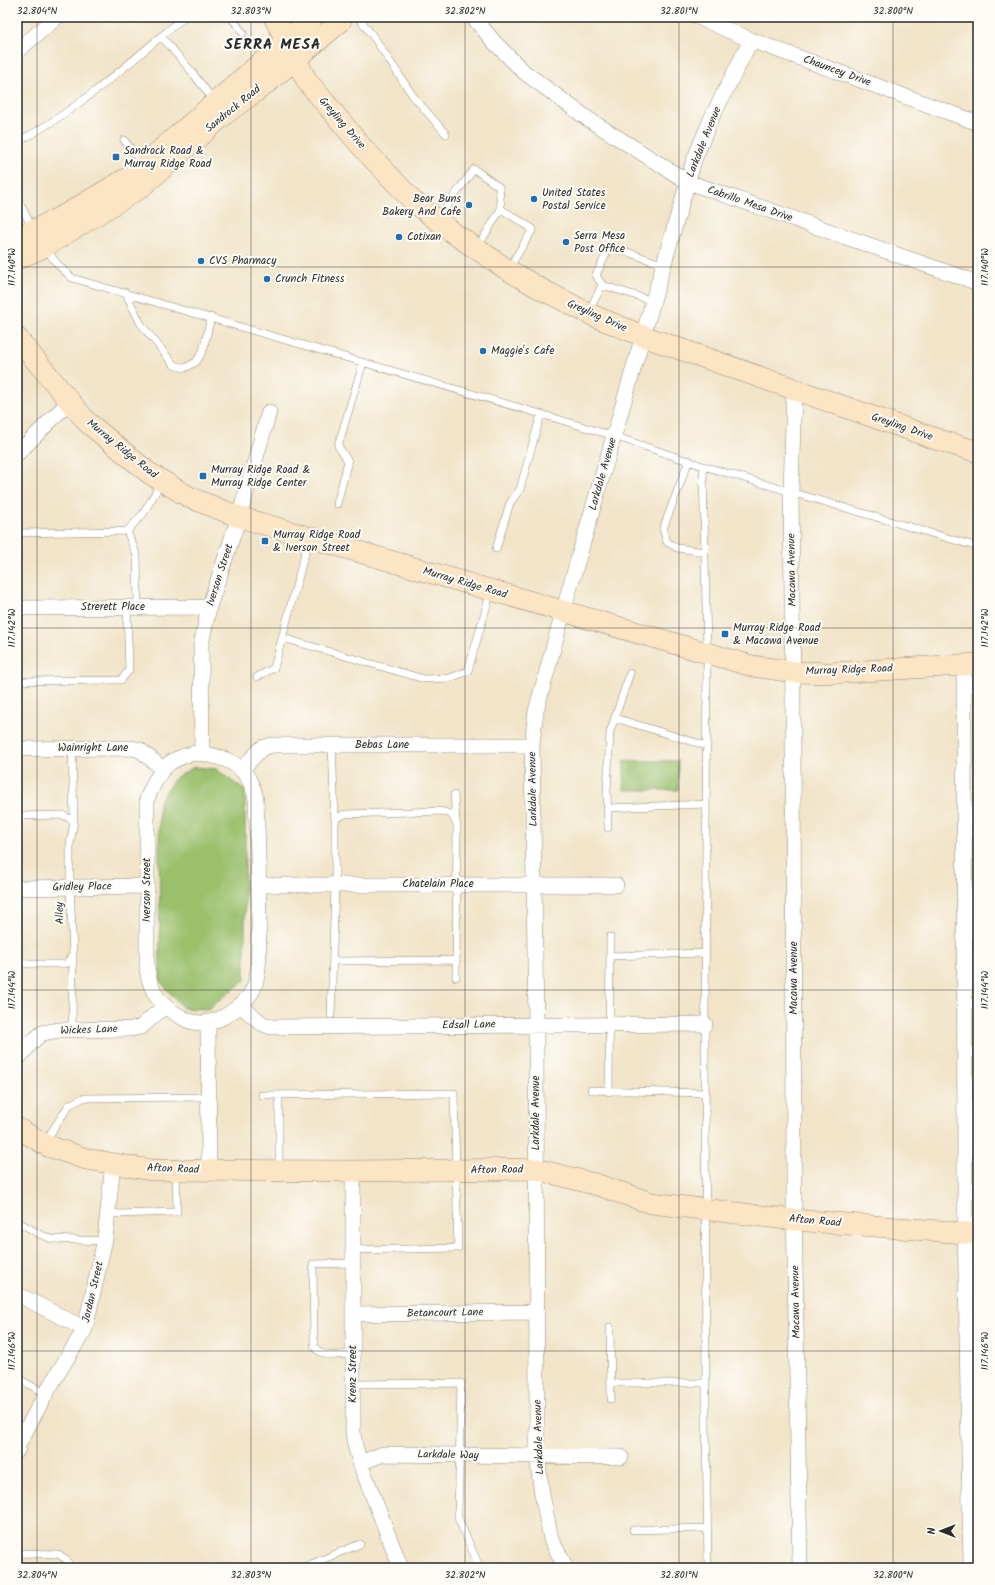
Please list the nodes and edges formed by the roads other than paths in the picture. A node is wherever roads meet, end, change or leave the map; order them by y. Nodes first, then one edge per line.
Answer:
1 (57, 17) edge
2 (184, 17) edge
3 (232, 17) edge
4 (274, 17) edge
5 (313, 17) edge
6 (342, 17) edge
7 (358, 17) edge
8 (473, 17) edge
9 (698, 17) edge
10 (243, 33) dead end
11 (162, 36) junction
12 (751, 40) junction
13 (290, 49) junction
14 (17, 51) edge
15 (215, 103) junction
16 (978, 122) edge
17 (446, 134) dead end
18 (124, 140) dead end
19 (17, 142) edge
20 (148, 171) junction
21 (688, 182) junction
22 (17, 198) edge
23 (501, 209) junction
24 (436, 220) junction
25 (35, 238) edge
26 (476, 249) junction
27 (17, 259) edge
28 (664, 266) junction
29 (508, 270) junction
30 (978, 283) edge
31 (602, 285) junction
32 (125, 292) junction
33 (653, 301) junction
34 (588, 313) junction
35 (211, 317) junction
36 (643, 336) junction
37 (22, 347) edge
38 (363, 363) junction
39 (794, 389) junction
40 (70, 401) junction
41 (269, 412) dead end
42 (541, 414) junction
43 (614, 436) junction
44 (978, 452) edge
45 (17, 454) edge
46 (689, 460) junction
47 (703, 466) junction
48 (162, 481) junction
49 (791, 492) junction
50 (336, 504) dead end
51 (239, 516) junction
52 (127, 531) junction
53 (17, 533) edge
54 (310, 538) junction
55 (978, 547) edge
56 (496, 549) dead end
57 (705, 552) junction
58 (491, 590) junction
59 (133, 607) junction
60 (209, 607) junction
61 (17, 608) edge
62 (563, 612) junction
63 (283, 638) junction
64 (707, 652) junction
65 (971, 664) edge
66 (630, 672) dead end
67 (793, 672) junction
68 (257, 677) dead end
69 (17, 681) edge
70 (615, 718) junction
71 (332, 745) junction
72 (532, 745) junction
73 (707, 746) junction
74 (72, 748) junction
75 (17, 749) edge
76 (202, 754) junction
77 (163, 769) junction
78 (241, 770) junction
79 (454, 795) dead end
80 (706, 804) junction
81 (608, 808) junction
82 (17, 816) edge
83 (74, 821) junction
84 (335, 824) junction
85 (457, 824) junction
86 (608, 828) dead end
87 (260, 884) junction
88 (335, 884) junction
89 (456, 884) junction
90 (535, 884) junction
91 (616, 885) dead end
92 (147, 886) junction
93 (70, 887) junction
94 (17, 888) edge
95 (610, 937) dead end
96 (706, 953) junction
97 (73, 954) junction
98 (610, 956) junction
99 (456, 960) junction
100 (333, 961) junction
101 (17, 964) edge
102 (456, 977) dead end
103 (240, 1005) junction
104 (165, 1006) junction
105 (331, 1015) dead end
106 (208, 1022) junction
107 (610, 1024) junction
108 (705, 1024) junction
109 (536, 1025) junction
110 (72, 1030) junction
111 (17, 1060) edge
112 (591, 1090) dead end
113 (609, 1092) junction
114 (706, 1093) junction
115 (262, 1095) dead end
116 (279, 1095) junction
117 (208, 1098) junction
118 (17, 1128) edge
119 (44, 1144) junction
120 (113, 1163) junction
121 (536, 1169) junction
122 (176, 1170) junction
123 (209, 1170) junction
124 (278, 1170) junction
125 (455, 1170) junction
126 (353, 1171) junction
127 (706, 1209) junction
128 (108, 1212) junction
129 (794, 1220) junction
130 (17, 1221) edge
131 (972, 1234) edge
132 (105, 1241) junction
133 (353, 1257) junction
134 (17, 1294) edge
135 (537, 1312) junction
136 (353, 1314) junction
137 (610, 1327) dead end
138 (85, 1329) junction
139 (353, 1354) junction
140 (17, 1378) edge
141 (611, 1383) junction
142 (706, 1383) junction
143 (353, 1384) junction
144 (46, 1394) junction
145 (611, 1399) dead end
146 (17, 1451) edge
147 (460, 1455) junction
148 (538, 1456) junction
149 (621, 1457) dead end
150 (360, 1463) junction
151 (707, 1528) junction
152 (633, 1530) dead end
153 (360, 1544) dead end
154 (17, 1553) edge
155 (315, 1565) edge
156 (70, 1568) edge
157 (300, 1568) edge
158 (401, 1568) edge
159 (480, 1568) edge
160 (566, 1568) edge
161 (708, 1568) edge
162 (800, 1568) edge
163 (971, 1568) edge

1 - 14 street
2 - 11 lane
3 - 10 lane
4 - 13 street, Greyling Drive
5 - 13 street, Sandrock Road
6 - 13 street, Sandrock Road
7 - 17 lane
8 - 21 street, Cabrillo Mesa Drive
9 - 12 street, Chauncey Drive
11 - 15 lane
11 - 19 lane
12 - 16 street, Chauncey Drive
12 - 21 street, Larkdale Avenue
13 - 15 street, Sandrock Road
13 - 20 street, Sandrock Road
13 - 24 street, Greyling Drive
15 - 20 street, Sandrock Road
18 - 20 lane
20 - 25 street, Sandrock Road
21 - 28 street, Larkdale Avenue
21 - 30 street, Cabrillo Mesa Drive
22 - 25 lane
23 - 24 lane
23 - 26 lane
23 - 29 lane
24 - 26 street, Greyling Drive
25 - 27 street, Sandrock Road
25 - 32 lane
26 - 29 street, Greyling Drive
28 - 31 lane
28 - 33 street, Larkdale Avenue
29 - 34 street, Greyling Drive
31 - 33 lane
31 - 34 lane
32 - 35 lane
32 - 35 lane
33 - 36 street, Larkdale Avenue
34 - 36 street, Greyling Drive
35 - 38 lane
36 - 39 street, Greyling Drive
36 - 43 street, Larkdale Avenue
37 - 40 street, Murray Ridge Road
38 - 42 lane
38 - 50 lane
39 - 44 street, Greyling Drive
39 - 49 street, Macawa Avenue
40 - 45 street
40 - 48 street, Murray Ridge Road
41 - 51 street, Iverson Street
42 - 43 lane
42 - 56 lane
43 - 46 lane
43 - 62 street, Larkdale Avenue
46 - 47 lane
46 - 57 lane
47 - 49 lane
47 - 57 lane
48 - 51 street, Murray Ridge Road
48 - 52 lane
49 - 55 lane
49 - 67 street, Macawa Avenue
51 - 54 street, Murray Ridge Road
51 - 60 street, Iverson Street
52 - 53 lane
52 - 59 lane
54 - 58 street, Murray Ridge Road
54 - 63 lane
57 - 64 lane
58 - 62 street, Murray Ridge Road
58 - 63 lane
59 - 60 street, Strerett Place
59 - 61 street, Strerett Place
59 - 69 lane
60 - 76 street, Iverson Street
62 - 64 street, Murray Ridge Road
62 - 72 street, Larkdale Avenue
63 - 68 lane
64 - 67 street, Murray Ridge Road
64 - 73 lane
65 - 67 street, Murray Ridge Road
65 - 131 street
66 - 70 lane
67 - 129 street, Macawa Avenue
70 - 73 lane
70 - 81 lane
71 - 72 street, Bebas Lane
71 - 78 street, Bebas Lane
71 - 84 lane
72 - 90 street, Larkdale Avenue
73 - 80 lane
74 - 75 street, Wainright Lane
74 - 77 street, Wainright Lane
74 - 83 lane, Alley
76 - 77 street, Iverson Street
76 - 78 street, Iverson Street
77 - 92 street, Iverson Street
78 - 87 street, Iverson Street
79 - 85 lane
80 - 81 lane
80 - 96 lane
81 - 86 lane
82 - 83 lane
83 - 93 lane, Alley
84 - 85 lane
84 - 88 lane
85 - 89 lane
87 - 88 street, Chatelain Place
87 - 103 street, Iverson Street
88 - 89 street, Chatelain Place
88 - 100 lane
89 - 90 street, Chatelain Place
89 - 99 lane
90 - 91 street, Chatelain Place
90 - 109 street, Larkdale Avenue
92 - 93 street, Gridley Place
92 - 104 street, Iverson Street
93 - 94 street, Gridley Place
93 - 97 lane, Alley
95 - 98 lane
96 - 98 lane
96 - 108 lane
97 - 101 lane
97 - 110 lane, Alley
98 - 107 lane
99 - 100 lane
99 - 102 lane
100 - 105 lane
103 - 106 street, Iverson Street
103 - 109 street, Edsall Lane
104 - 106 street, Iverson Street
104 - 110 street, Wickes Lane
106 - 117 street
107 - 108 street, Edsall Lane
107 - 109 street, Edsall Lane
107 - 113 lane
108 - 114 lane
109 - 121 street, Larkdale Avenue
110 - 111 street, Wickes Lane
112 - 113 lane
113 - 114 lane
114 - 127 lane
115 - 116 lane
116 - 124 lane
116 - 125 lane
117 - 119 lane
117 - 123 street
118 - 119 street, Afton Road
119 - 120 street, Afton Road
120 - 122 street, Afton Road
120 - 128 street, Jordan Street
121 - 125 street, Afton Road
121 - 127 street, Afton Road
121 - 135 street, Larkdale Avenue
122 - 123 street, Afton Road
122 - 128 lane
123 - 124 street, Afton Road
124 - 126 street, Afton Road
125 - 126 street, Afton Road
125 - 133 lane
126 - 133 street, Krenz Street
127 - 129 street, Afton Road
127 - 142 lane
128 - 132 street, Jordan Street
129 - 131 street, Afton Road
129 - 162 street, Macawa Avenue
130 - 132 lane
131 - 163 street
132 - 138 street, Jordan Street
133 - 136 street, Krenz Street
133 - 139 lane
134 - 138 street
135 - 136 street, Betancourt Lane
135 - 148 street, Larkdale Avenue
136 - 139 street, Krenz Street
137 - 141 lane
138 - 144 street, Jordan Street
139 - 143 street, Krenz Street
140 - 144 lane
141 - 142 lane
141 - 145 lane
142 - 151 lane
143 - 147 lane
143 - 150 street, Krenz Street
144 - 146 street, Jordan Street
147 - 148 street, Larkdale Way
147 - 150 street, Larkdale Way
147 - 159 lane
148 - 149 street, Larkdale Way
148 - 160 street, Larkdale Avenue
150 - 158 street, Krenz Street
151 - 152 lane
151 - 161 lane
153 - 155 lane
154 - 156 lane
155 - 157 lane

